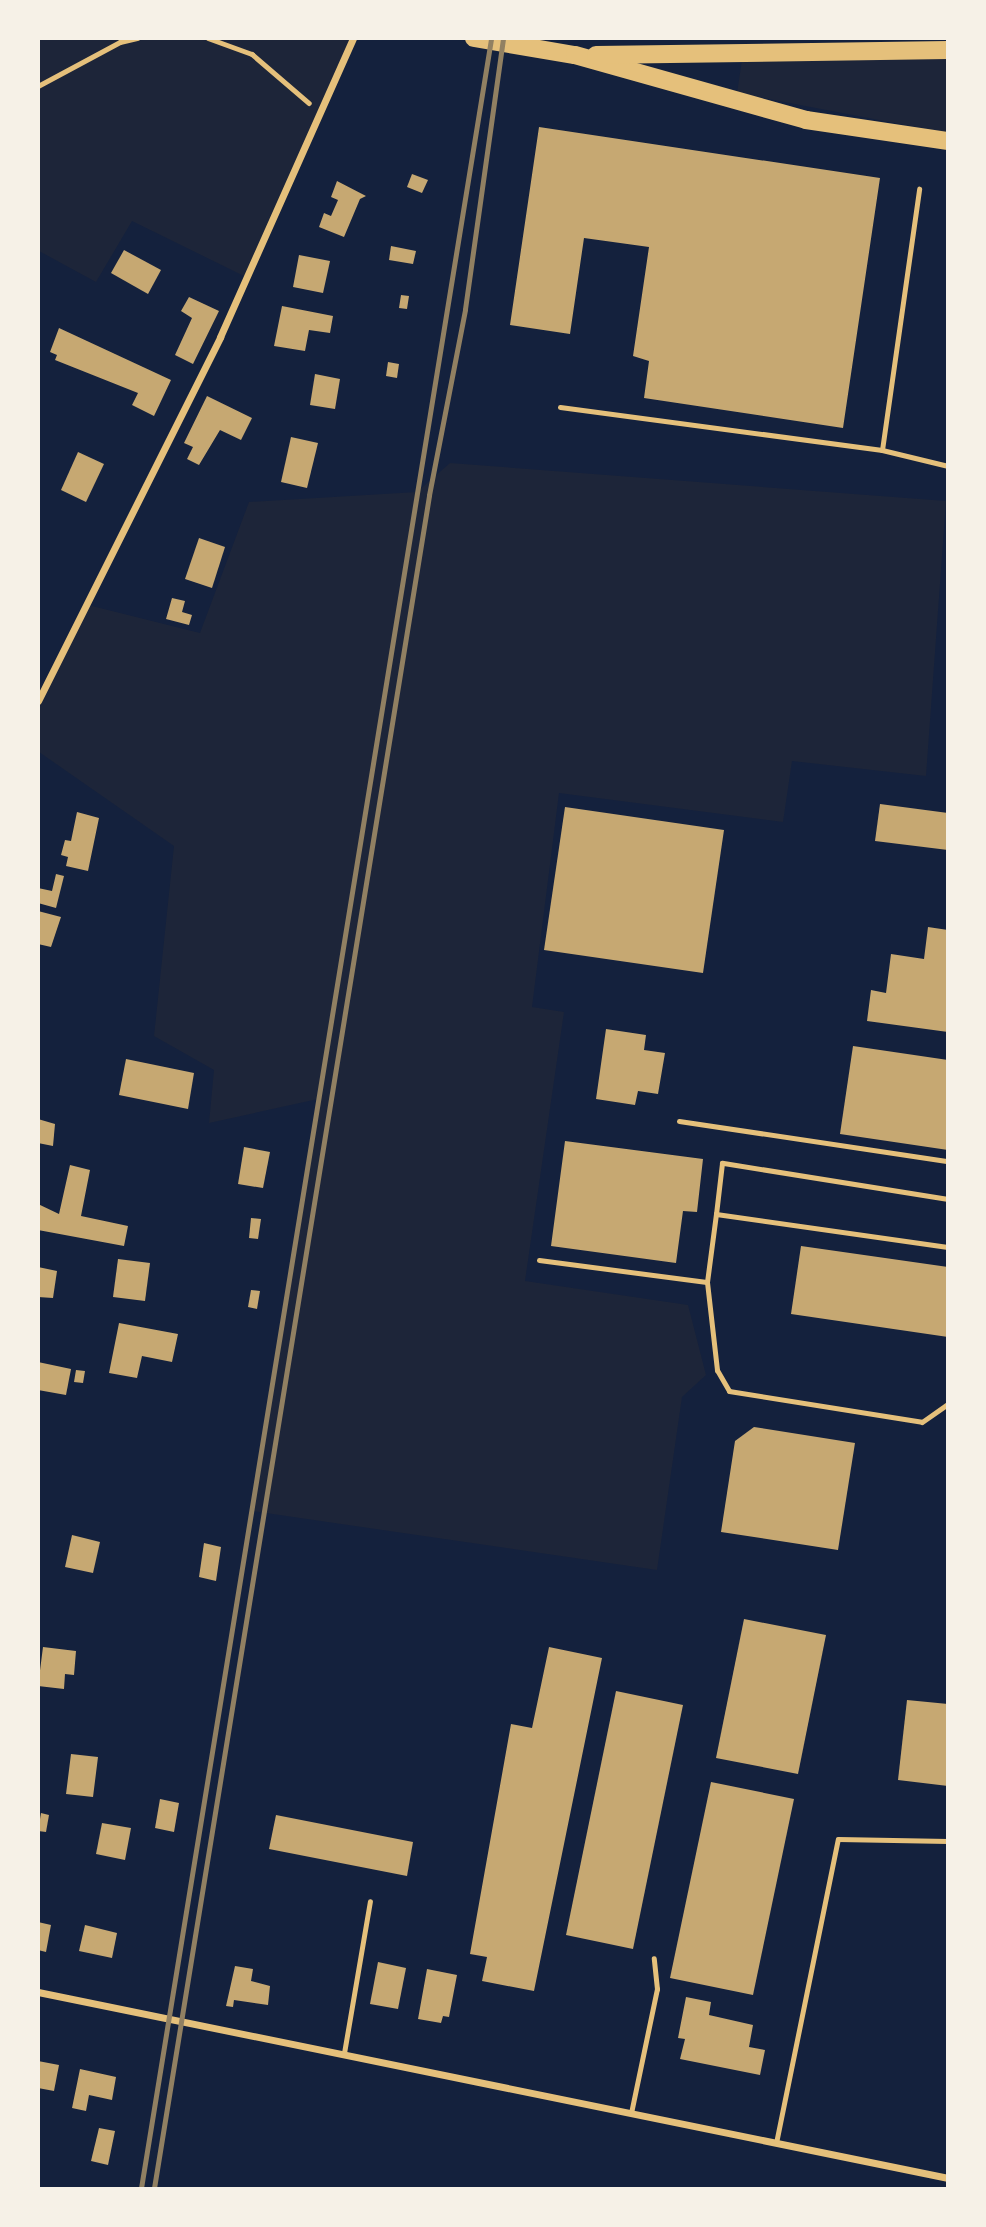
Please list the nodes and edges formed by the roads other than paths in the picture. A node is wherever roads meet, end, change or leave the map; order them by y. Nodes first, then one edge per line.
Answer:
1 (353, 38) edge
2 (474, 38) edge
3 (947, 50) edge
4 (575, 55) junction
5 (947, 141) edge
6 (919, 189) dead end
7 (560, 407) dead end
8 (882, 450) junction
9 (947, 466) edge
10 (38, 701) edge
11 (679, 1121) dead end
12 (947, 1161) edge
13 (947, 1199) edge
14 (716, 1214) junction
15 (947, 1247) edge
16 (539, 1260) dead end
17 (707, 1282) junction
18 (947, 1404) edge
19 (947, 1841) edge
20 (370, 1901) dead end
21 (654, 1958) dead end
22 (38, 1992) edge
23 (344, 2053) junction
24 (631, 2113) junction
25 (776, 2143) junction
26 (947, 2178) edge

1 - 10 street
2 - 4 main road
3 - 4 main road
4 - 5 main road
6 - 8 lane
7 - 8 lane
8 - 9 lane
11 - 12 lane
13 - 14 lane
14 - 15 lane
14 - 17 lane
16 - 17 lane
17 - 18 lane
19 - 25 lane
20 - 23 lane
21 - 24 lane
22 - 23 street
23 - 24 street
24 - 25 street
25 - 26 street

